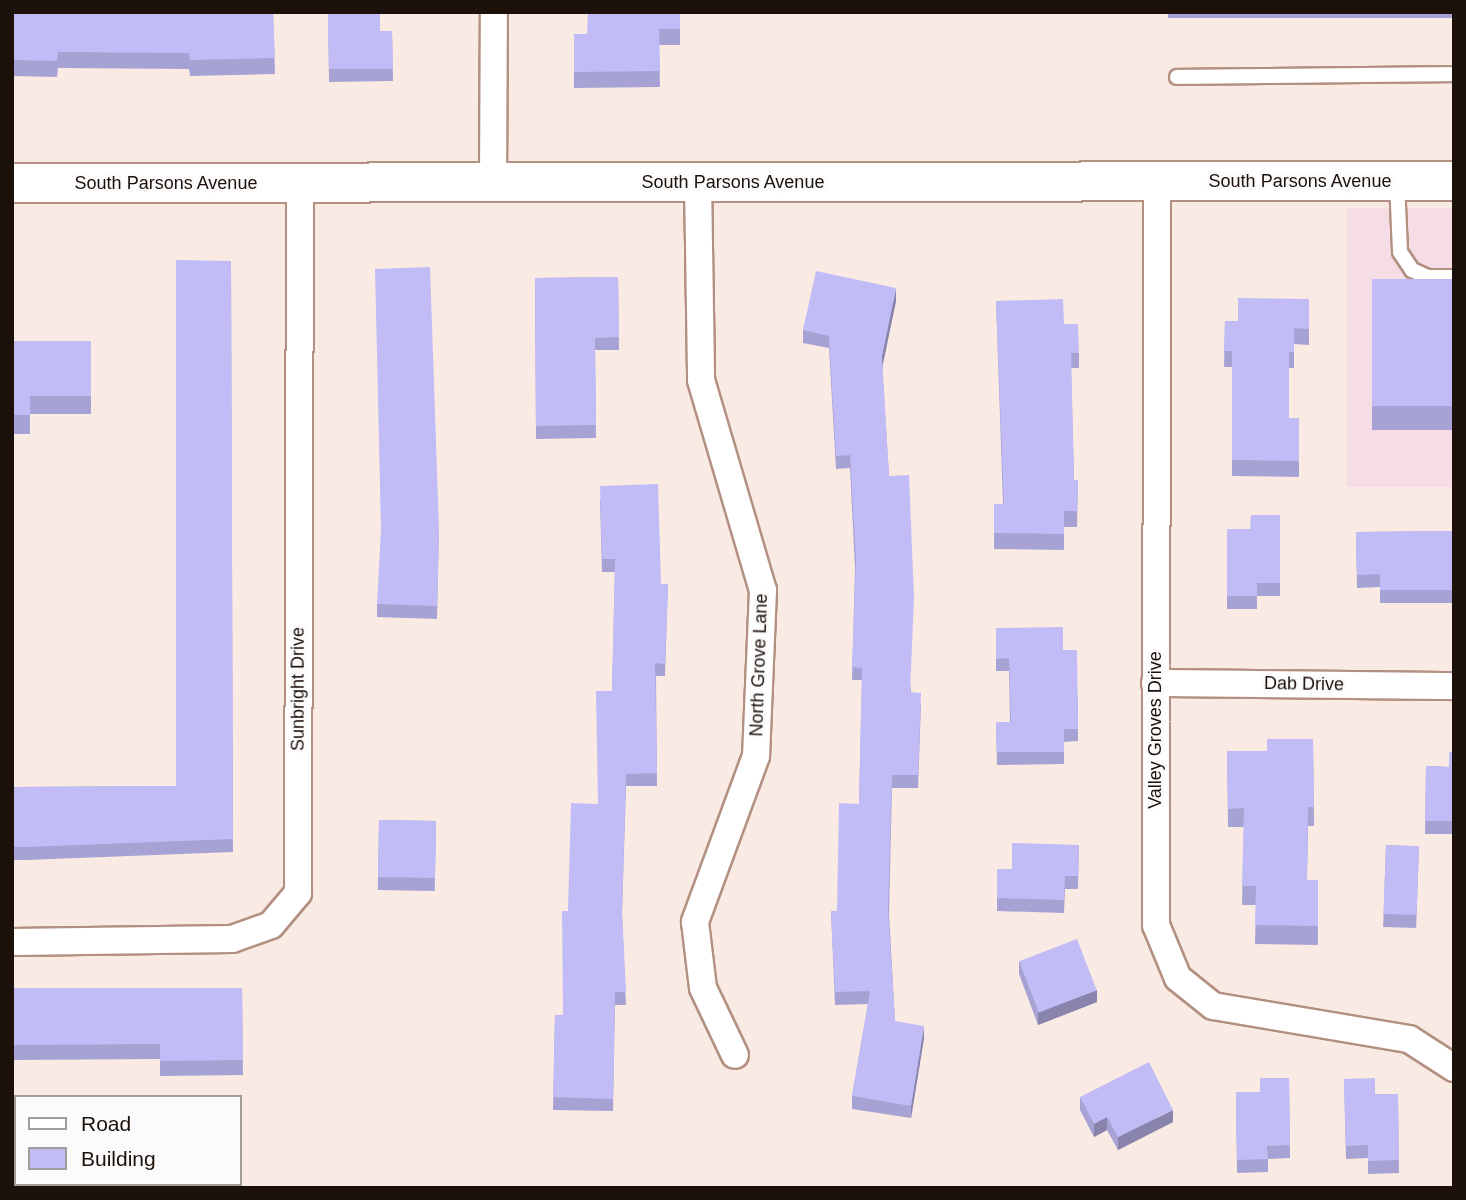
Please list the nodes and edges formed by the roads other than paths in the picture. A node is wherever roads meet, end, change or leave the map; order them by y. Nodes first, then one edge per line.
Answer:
1 (494, 12) edge
2 (1454, 74) edge
3 (1177, 77) dead end
4 (1157, 181) junction
5 (1396, 181) junction
6 (1454, 181) edge
7 (493, 182) junction
8 (698, 182) junction
9 (12, 183) edge
10 (300, 183) junction
11 (1454, 277) edge
12 (1155, 683) junction
13 (1454, 686) edge
14 (12, 942) edge
15 (735, 1055) dead end
16 (1454, 1068) edge

1 - 7 street
2 - 3 lane
4 - 5 street, South Parsons Avenue
4 - 8 street, South Parsons Avenue
4 - 12 street, Valley Groves Drive
5 - 6 street, South Parsons Avenue
5 - 11 lane
7 - 8 street, South Parsons Avenue
7 - 10 street, South Parsons Avenue
8 - 15 street, North Grove Lane
9 - 10 street, South Parsons Avenue
10 - 14 street, Sunbright Drive
12 - 13 street, Dab Drive
12 - 16 street, Valley Groves Drive

